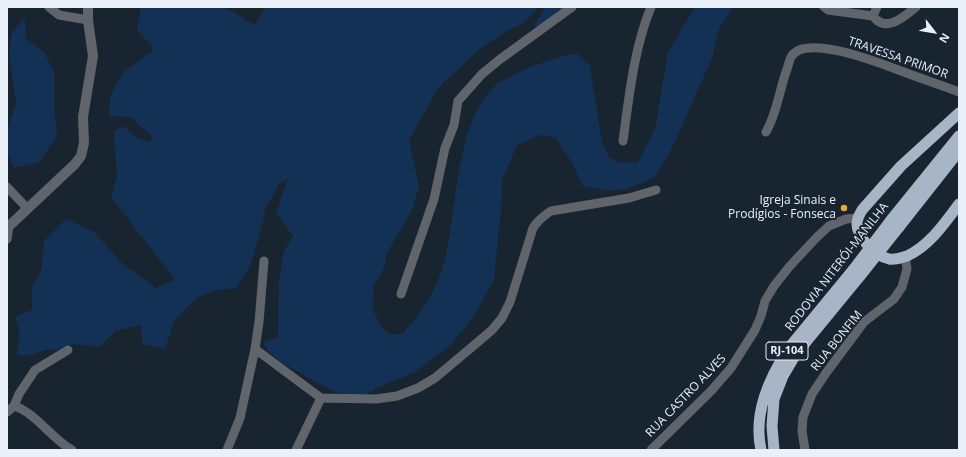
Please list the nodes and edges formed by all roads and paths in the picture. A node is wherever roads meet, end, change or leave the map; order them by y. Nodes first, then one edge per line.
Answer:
1 (49, 7) edge
2 (88, 7) edge
3 (572, 7) edge
4 (651, 7) edge
5 (824, 7) edge
6 (877, 7) edge
7 (916, 7) edge
8 (873, 16) junction
9 (88, 20) junction
10 (959, 92) edge
11 (959, 113) edge
12 (766, 132) dead end
13 (959, 136) edge
14 (623, 141) dead end
15 (959, 151) edge
16 (7, 187) edge
17 (656, 190) dead end
18 (959, 204) edge
19 (28, 208) junction
20 (857, 218) junction
21 (895, 224) junction
22 (8, 227) edge
23 (7, 239) edge
24 (905, 256) junction
25 (264, 261) dead end
26 (857, 273) junction
27 (401, 294) dead end
28 (255, 349) junction
29 (68, 350) dead end
30 (321, 398) junction
31 (10, 409) edge
32 (72, 450) edge
33 (228, 450) edge
34 (296, 450) edge
35 (651, 450) edge
36 (761, 450) edge
37 (774, 450) edge
38 (805, 450) edge

1 - 9 street
2 - 9 street
3 - 27 street
4 - 14 street
5 - 8 street
6 - 8 street
7 - 8 street
9 - 19 street
10 - 12 street, TRAVESSA PRIMOR
11 - 20 highway
13 - 21 highway, RODOVIA NITERÓI-MANILHA / RJ-104
15 - 21 highway, RODOVIA NITERÓI-MANILHA / RJ-104
16 - 19 street
17 - 30 street
18 - 24 highway
19 - 22 street
20 - 24 highway
20 - 35 street, RUA CASTRO ALVES
21 - 26 highway, RODOVIA NITERÓI-MANILHA / RJ-104, bridge
22 - 23 street
24 - 38 street, RUA BONFIM
25 - 28 street
26 - 36 highway, RODOVIA NITERÓI-MANILHA / RJ-104
26 - 37 highway, RODOVIA NITERÓI-MANILHA / RJ-104
28 - 30 street
28 - 33 street
29 - 31 street
30 - 34 street
31 - 32 street

